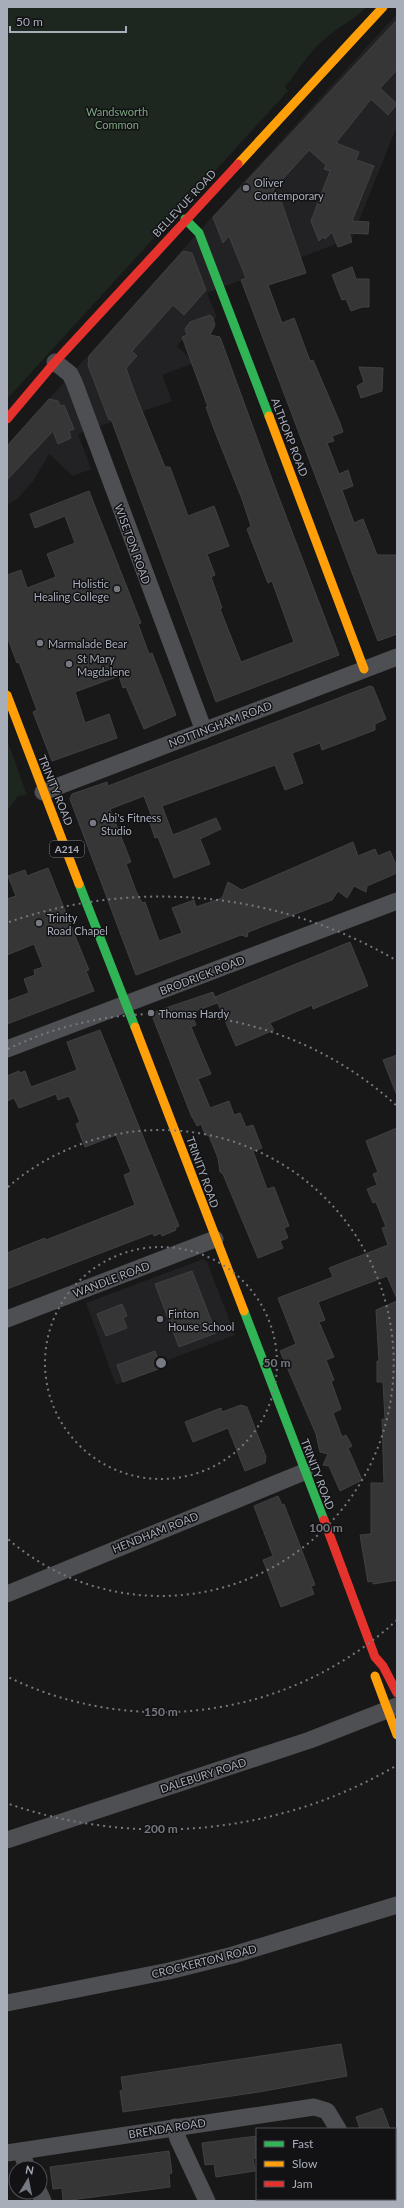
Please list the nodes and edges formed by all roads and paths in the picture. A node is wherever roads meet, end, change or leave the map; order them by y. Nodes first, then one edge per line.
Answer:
1 (383, 7) edge
2 (185, 219) junction
3 (55, 362) junction
4 (7, 419) edge
5 (397, 657) edge
6 (364, 669) junction
7 (7, 695) edge
8 (204, 731) junction
9 (43, 792) junction
10 (397, 900) edge
11 (126, 1004) junction
12 (7, 1049) edge
13 (215, 1238) junction
14 (7, 1319) edge
15 (304, 1472) junction
16 (7, 1594) edge
17 (375, 1657) junction
18 (397, 1693) edge
19 (394, 1720) edge
20 (7, 1840) edge
21 (397, 1905) edge
22 (7, 2003) edge
23 (175, 2127) junction
24 (337, 2128) edge
25 (14, 2152) edge
26 (20, 2160) edge
27 (207, 2201) edge

1 - 2 main road, BELLEVUE ROAD
2 - 3 main road, BELLEVUE ROAD
2 - 6 main road, ALTHORP ROAD
3 - 4 main road, BELLEVUE ROAD
3 - 8 street, WISETON ROAD
5 - 6 street, NOTTINGHAM ROAD
6 - 8 street, NOTTINGHAM ROAD
7 - 9 main road, TRINITY ROAD / A214
8 - 9 street, NOTTINGHAM ROAD
9 - 11 main road, TRINITY ROAD / A214
10 - 11 street, BRODRICK ROAD
11 - 12 street, BRODRICK ROAD
11 - 13 main road, TRINITY ROAD / A214
13 - 14 street, WANDLE ROAD
13 - 15 main road, TRINITY ROAD / A214
15 - 16 street, HENDHAM ROAD
15 - 17 main road, TRINITY ROAD / A214
17 - 18 main road, TRINITY ROAD / A214
17 - 19 main road, TRINITY ROAD / A214
19 - 20 street, DALEBURY ROAD
21 - 22 street, CROCKERTON ROAD
23 - 24 street, BRENDA ROAD
23 - 25 street, BRENDA ROAD
23 - 27 street
25 - 26 street

